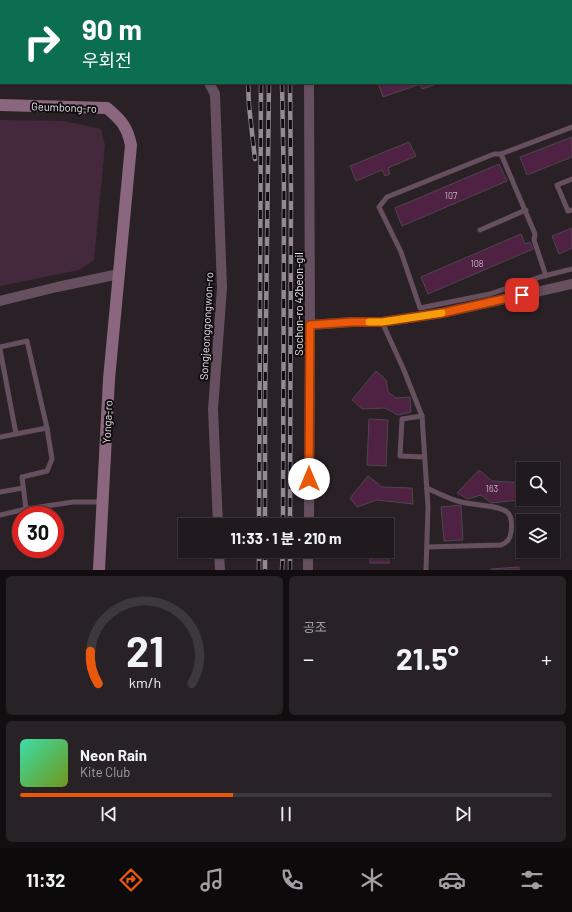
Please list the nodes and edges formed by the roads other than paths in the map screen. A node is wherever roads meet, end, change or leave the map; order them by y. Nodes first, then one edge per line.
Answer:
1 (210, 84) edge
2 (309, 84) edge
3 (0, 105) edge
4 (572, 127) edge
5 (131, 145) joint
6 (501, 154) junction
7 (572, 179) edge
8 (526, 210) junction
9 (572, 210) edge
10 (480, 230) dead end
11 (572, 269) edge
12 (119, 274) junction
13 (546, 276) junction
14 (572, 284) edge
15 (0, 301) edge
16 (382, 322) junction
17 (310, 325) junction
18 (0, 348) edge
19 (422, 416) junction
20 (47, 428) junction
21 (16, 434) junction
22 (0, 437) edge
23 (424, 457) junction
24 (23, 488) junction
25 (427, 488) junction
26 (0, 492) edge
27 (103, 502) junction
28 (26, 506) edge
29 (46, 506) edge
30 (12, 512) edge
31 (0, 515) edge
32 (218, 518) edge
33 (309, 518) edge
34 (427, 547) junction
35 (219, 558) edge
36 (308, 558) edge
37 (99, 570) edge
38 (220, 570) edge
39 (308, 570) edge
40 (426, 570) edge

1 - 32 street, Songjeonggongwon-ro
2 - 17 street, Sochon-ro 42beon-gil
3 - 5 street, Geumbong-ro
4 - 6 lane
5 - 12 street, Yonga-ro
6 - 8 lane
6 - 13 lane
7 - 9 lane
8 - 10 lane
8 - 13 lane
11 - 13 lane
12 - 15 street
12 - 27 street, Yonga-ro
14 - 16 street
16 - 17 street
16 - 19 lane
17 - 33 street, Sochon-ro 42beon-gil
18 - 20 lane
18 - 21 lane
19 - 23 lane
19 - 23 lane
20 - 21 lane
20 - 24 lane
21 - 22 lane
23 - 25 lane
24 - 26 lane
24 - 28 lane
25 - 34 lane
25 - 34 lane
27 - 29 lane
27 - 37 street, Yonga-ro
30 - 31 lane
34 - 40 lane
35 - 38 street
36 - 39 street

